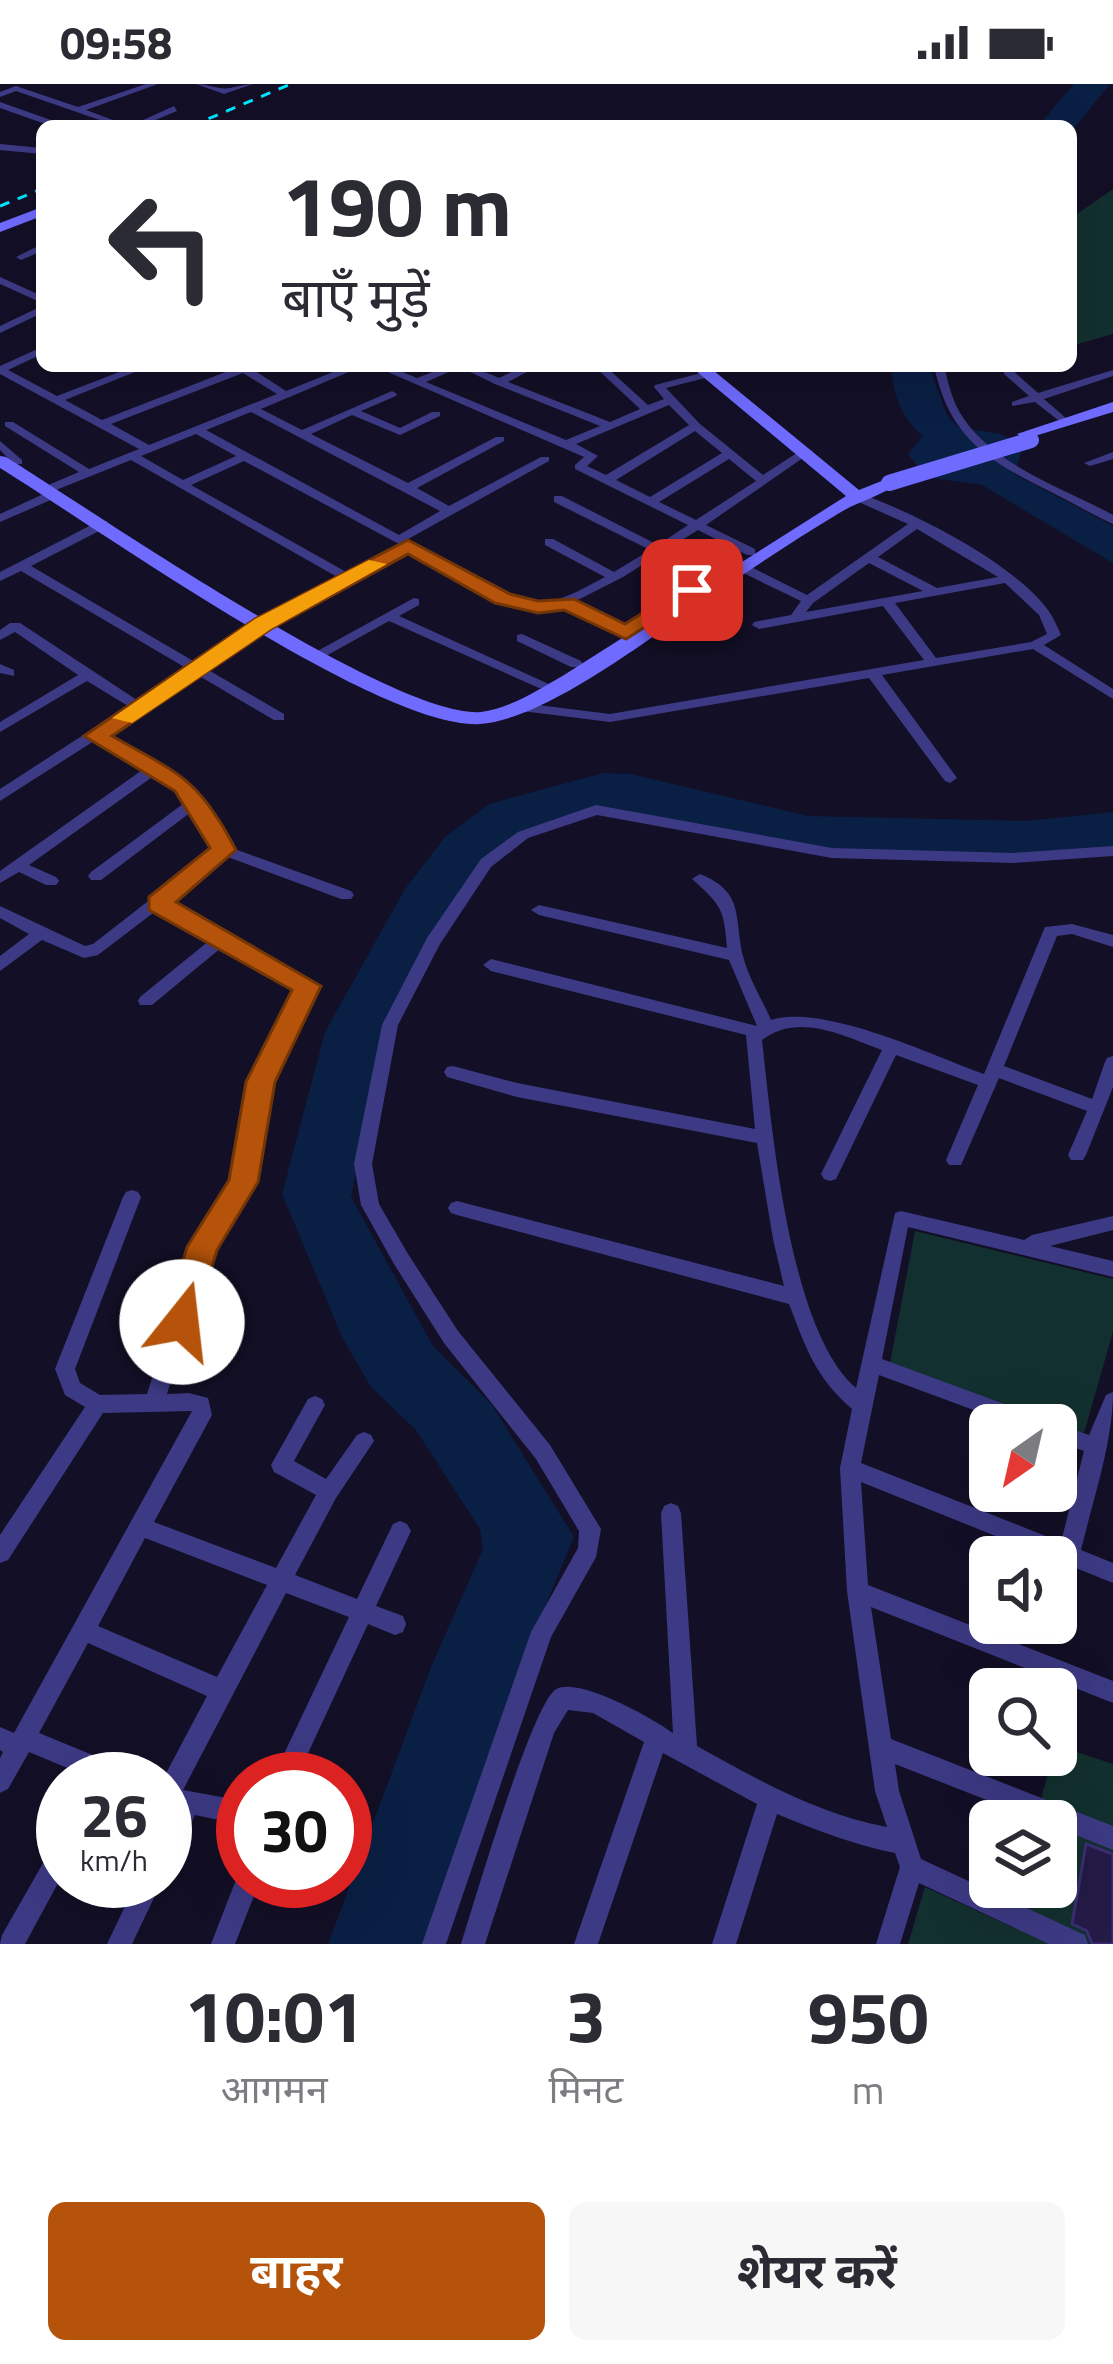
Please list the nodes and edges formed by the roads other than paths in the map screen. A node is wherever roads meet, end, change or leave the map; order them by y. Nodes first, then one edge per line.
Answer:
1 (0, 84) edge
2 (154, 84) edge
3 (200, 84) edge
4 (249, 84) edge
5 (19, 86) edge
6 (0, 94) edge
7 (0, 105) edge
8 (76, 110) junction
9 (173, 110) dead end
10 (42, 120) edge
11 (110, 120) edge
12 (146, 120) edge
13 (0, 147) edge
14 (36, 150) edge
15 (36, 213) edge
16 (0, 228) edge
17 (36, 250) edge
18 (21, 257) dead end
19 (1, 281) edge
20 (36, 297) edge
21 (36, 300) edge
22 (0, 330) edge
23 (36, 353) edge
24 (129, 372) edge
25 (232, 372) edge
26 (251, 372) edge
27 (343, 372) edge
28 (393, 372) edge
29 (443, 372) edge
30 (474, 372) edge
31 (520, 372) edge
32 (605, 372) edge
33 (698, 372) edge
34 (706, 372) edge
35 (941, 372) edge
36 (1008, 372) dead end
37 (1113, 373) edge
38 (416, 382) junction
39 (499, 382) junction
40 (392, 394) dead end
41 (285, 395) junction
42 (1034, 397) junction
43 (55, 400) junction
44 (671, 400) junction
45 (1016, 404) dead end
46 (250, 408) junction
47 (647, 410) junction
48 (1113, 410) edge
49 (352, 411) junction
50 (436, 414) dead end
51 (1063, 421) junction
52 (9, 424) dead end
53 (103, 424) junction
54 (610, 426) junction
55 (696, 426) junction
56 (195, 429) junction
57 (302, 434) junction
58 (1028, 436) junction
59 (500, 439) dead end
60 (566, 444) junction
61 (147, 448) junction
62 (807, 451) junction
63 (729, 454) junction
64 (130, 455) junction
65 (1113, 455) edge
66 (245, 456) junction
67 (545, 459) dead end
68 (8, 460) edge
69 (1090, 463) dead end
70 (88, 473) junction
71 (608, 480) junction
72 (764, 481) junction
73 (183, 484) junction
74 (408, 488) junction
75 (53, 490) junction
76 (853, 492) junction
77 (558, 499) dead end
78 (0, 501) edge
79 (652, 501) junction
80 (15, 511) junction
81 (449, 511) junction
82 (0, 518) edge
83 (1113, 520) edge
84 (697, 523) junction
85 (917, 523) junction
86 (103, 524) junction
87 (549, 542) dead end
88 (404, 543) junction
89 (655, 548) junction
90 (868, 557) junction
91 (747, 560) junction
92 (22, 566) junction
93 (611, 575) junction
94 (0, 577) edge
95 (350, 579) junction
96 (1007, 579) junction
97 (933, 591) junction
98 (808, 600) junction
99 (414, 602) dead end
100 (887, 602) junction
101 (567, 603) junction
102 (389, 616) junction
103 (795, 618) junction
104 (0, 619) edge
105 (263, 624) junction
106 (759, 625) dead end
107 (15, 626) junction
108 (626, 633) junction
109 (0, 636) edge
110 (522, 638) dead end
111 (1035, 645) junction
112 (319, 654) junction
113 (932, 662) junction
114 (576, 664) junction
115 (201, 668) junction
116 (873, 673) junction
117 (87, 675) junction
118 (544, 685) junction
119 (1113, 695) edge
120 (521, 703) junction
121 (140, 708) junction
122 (279, 717) dead end
123 (0, 728) edge
124 (95, 736) junction
125 (155, 768) junction
126 (950, 778) dead end
127 (0, 796) edge
128 (197, 801) junction
129 (224, 850) junction
130 (1113, 850) edge
131 (17, 866) junction
132 (96, 876) dead end
133 (0, 878) edge
134 (700, 879) dead end
135 (51, 881) dead end
136 (346, 895) dead end
137 (158, 904) junction
138 (539, 910) dead end
139 (0, 911) edge
140 (40, 933) junction
141 (222, 938) junction
142 (1113, 941) edge
143 (735, 956) junction
144 (0, 965) edge
145 (491, 965) dead end
146 (146, 1001) dead end
147 (762, 1029) junction
148 (892, 1047) junction
149 (1113, 1062) edge
150 (453, 1072) dead end
151 (991, 1076) junction
152 (1109, 1086) edge
153 (1096, 1108) junction
154 (765, 1138) junction
155 (1077, 1155) dead end
156 (955, 1160) dead end
157 (830, 1174) dead end
158 (132, 1197) dead end
159 (457, 1208) dead end
160 (1113, 1223) edge
161 (1027, 1244) junction
162 (1113, 1269) edge
163 (795, 1298) junction
164 (870, 1363) junction
165 (1113, 1401) edge
166 (98, 1404) junction
167 (154, 1404) junction
168 (981, 1404) edge
169 (315, 1405) dead end
170 (864, 1407) junction
171 (1077, 1439) edge
172 (364, 1441) dead end
173 (1096, 1446) junction
174 (850, 1468) junction
175 (329, 1491) junction
176 (671, 1513) dead end
177 (140, 1526) junction
178 (400, 1531) dead end
179 (1019, 1536) edge
180 (1074, 1536) edge
181 (0, 1553) edge
182 (1077, 1559) edge
183 (1113, 1573) edge
184 (283, 1579) junction
185 (858, 1591) junction
186 (362, 1608) junction
187 (395, 1624) dead end
188 (85, 1631) junction
189 (222, 1691) junction
190 (1113, 1692) edge
191 (658, 1735) junction
192 (15, 1741) edge
193 (882, 1747) junction
194 (686, 1749) junction
195 (44, 1752) edge
196 (296, 1752) edge
197 (192, 1758) edge
198 (0, 1781) edge
199 (771, 1797) junction
200 (1113, 1838) edge
201 (909, 1855) junction
202 (36, 1899) edge
203 (137, 1908) edge
204 (238, 1908) edge
205 (11, 1944) edge
206 (119, 1944) edge
207 (224, 1944) edge
208 (434, 1944) edge
209 (473, 1944) edge
210 (586, 1944) edge
211 (724, 1944) edge
212 (888, 1944) edge
213 (1076, 1944) edge

1 - 5 street
2 - 8 street
3 - 4 street
5 - 6 street
5 - 8 street
7 - 10 street
8 - 11 street
9 - 12 street
13 - 14 street
15 - 16 street
17 - 18 street
19 - 20 street
21 - 22 street
23 - 43 street
24 - 43 street
25 - 53 street
26 - 41 street
27 - 41 street
28 - 38 street
29 - 38 street
30 - 39 street
31 - 39 street
32 - 47 street
33 - 44 street
34 - 62 street
35 - 83 street
36 - 42 street
37 - 42 street
38 - 60 street
39 - 54 street
40 - 49 street
41 - 46 street
42 - 45 street
42 - 51 street
43 - 53 street
44 - 47 street
44 - 55 street
46 - 56 street
46 - 57 street
47 - 54 street
48 - 51 street
48 - 58 street
49 - 50 street
49 - 57 street
51 - 58 street
52 - 70 street
53 - 61 street
54 - 60 street
55 - 63 street
55 - 71 street
56 - 61 street
56 - 66 street
57 - 74 street
58 - 76 street, bridge
59 - 74 street
60 - 71 street
61 - 64 street
62 - 72 street
62 - 76 street
63 - 72 street
63 - 79 street
64 - 70 street
64 - 73 street
65 - 69 street
66 - 73 street
66 - 88 street
67 - 81 street
68 - 75 street
70 - 75 street
71 - 79 street
72 - 84 street
73 - 95 street
74 - 81 street
75 - 80 street
75 - 86 street
76 - 85 street
76 - 91 street
77 - 89 street
78 - 80 street
79 - 84 street
80 - 82 street
81 - 88 street
84 - 89 street
84 - 91 street
85 - 90 street
85 - 96 street
86 - 92 street
86 - 105 street
87 - 93 street
88 - 95 street
88 - 101 street
89 - 93 street
90 - 97 street
90 - 98 street
91 - 98 street
91 - 108 street
91 - 120 street
92 - 94 street
92 - 115 street
93 - 101 street
95 - 105 street
96 - 97 street
96 - 111 street
97 - 100 street
98 - 103 street
99 - 102 street
100 - 103 street
100 - 113 street
101 - 108 street
102 - 112 street
102 - 118 street
103 - 106 street
104 - 107 street
105 - 112 street
105 - 115 street
107 - 109 street
107 - 117 street
108 - 114 street
110 - 114 street
111 - 113 street
111 - 119 street
112 - 120 street
113 - 116 street
114 - 118 street
115 - 121 street
115 - 122 street
116 - 120 street
116 - 126 street
117 - 121 street
117 - 123 street
118 - 120 street
121 - 124 street
124 - 125 street
124 - 127 street
125 - 128 street
125 - 131 street
128 - 129 street
128 - 132 street
129 - 136 street
129 - 137 street
130 - 208 street
131 - 133 street
131 - 135 street
134 - 143 street
137 - 140 street
137 - 141 street
138 - 143 street
139 - 140 street
140 - 144 street
141 - 146 street
141 - 167 street
142 - 151 street
143 - 147 street
145 - 147 street
147 - 148 street
147 - 154 street
148 - 151 street
148 - 157 street
149 - 152 street
150 - 154 street
151 - 153 street
151 - 156 street
152 - 153 street
153 - 155 street
154 - 163 street
158 - 166 street
159 - 163 street
160 - 161 street
161 - 162 street
161 - 164 street
163 - 170 street
164 - 168 street
164 - 170 street
165 - 173 street
166 - 167 street
166 - 181 street
167 - 177 street
169 - 175 street
170 - 174 street
171 - 173 street
172 - 175 street
173 - 180 street
174 - 179 street
174 - 185 street
175 - 184 street
176 - 194 street
177 - 184 street
177 - 188 street
178 - 186 street
182 - 183 street
184 - 186 street
184 - 189 street
185 - 190 street
185 - 193 street
186 - 187 street
186 - 196 street
188 - 189 street
188 - 192 street
189 - 197 street
191 - 194 street
191 - 209 street
191 - 210 street
192 - 195 street
192 - 198 street
193 - 200 street
193 - 201 street
194 - 199 street
199 - 201 street
199 - 211 street
201 - 212 street
201 - 213 street
202 - 205 street
203 - 206 street
204 - 207 street

